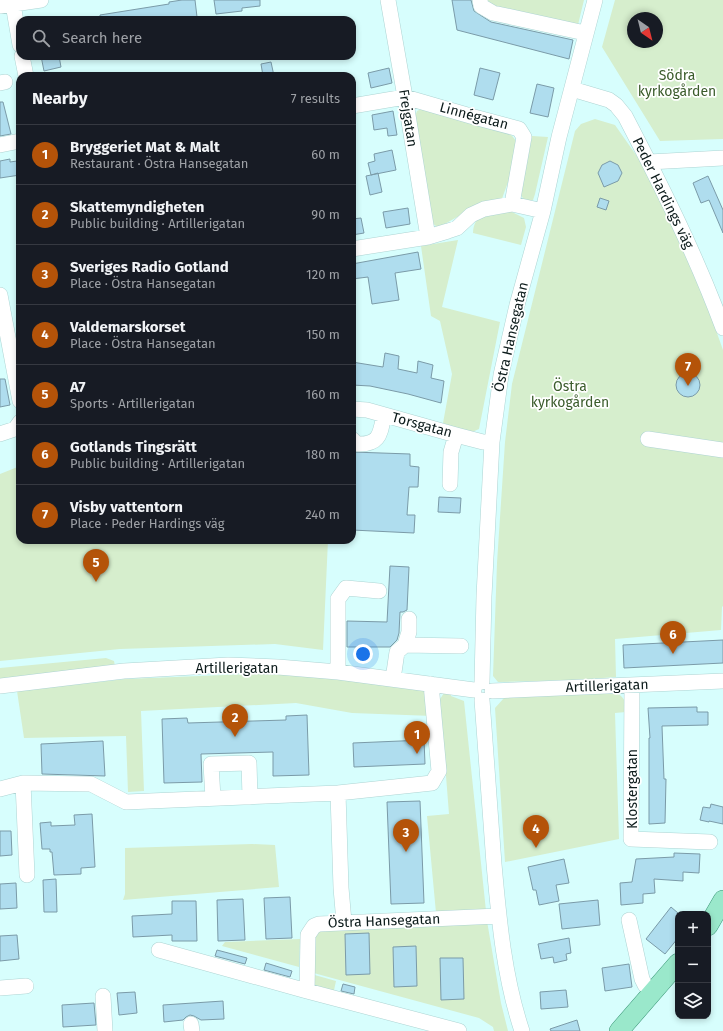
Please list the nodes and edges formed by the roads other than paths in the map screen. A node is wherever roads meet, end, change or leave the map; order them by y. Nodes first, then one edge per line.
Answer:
1 (41, 0) edge
2 (388, 0) edge
3 (480, 0) edge
4 (594, 0) edge
5 (6, 5) edge
6 (585, 33) junction
7 (16, 34) edge
8 (23, 60) edge
9 (25, 72) edge
10 (572, 89) junction
11 (405, 97) junction
12 (356, 105) edge
13 (16, 142) edge
14 (0, 145) edge
15 (723, 158) edge
16 (649, 162) junction
17 (512, 204) junction
18 (543, 211) junction
19 (428, 237) junction
20 (356, 248) edge
21 (0, 295) edge
22 (723, 328) edge
23 (16, 380) edge
24 (356, 409) edge
25 (384, 415) junction
26 (16, 428) edge
27 (0, 434) edge
28 (456, 435) junction
29 (648, 439) dead end
30 (492, 442) junction
31 (356, 443) edge
32 (723, 450) edge
33 (450, 484) dead end
34 (379, 591) dead end
35 (409, 619) dead end
36 (405, 645) junction
37 (461, 646) dead end
38 (338, 672) junction
39 (393, 679) junction
40 (723, 681) edge
41 (431, 684) junction
42 (632, 685) junction
43 (0, 686) edge
44 (482, 691) junction
45 (22, 783) junction
46 (0, 789) edge
47 (338, 793) junction
48 (250, 797) junction
49 (213, 798) junction
50 (710, 842) dead end
51 (27, 875) dead end
52 (723, 900) edge
53 (498, 916) junction
54 (629, 920) dead end
55 (711, 921) edge
56 (344, 922) junction
57 (159, 950) dead end
58 (675, 966) edge
59 (26, 986) dead end
60 (0, 988) edge
61 (307, 991) junction
62 (653, 992) junction
63 (103, 996) dead end
64 (105, 1031) edge
65 (459, 1031) edge
66 (522, 1031) edge
67 (619, 1031) edge

1 - 5 street
2 - 11 street, Frejgatan
3 - 6 street
4 - 6 street, Östra Hansegatan
5 - 7 street
6 - 10 street, Östra Hansegatan
8 - 9 street
10 - 16 street, Peder Hardings väg
10 - 18 street, Östra Hansegatan
11 - 12 street, Linnégatan
11 - 17 street, Linnégatan
11 - 19 street, Frejgatan
13 - 14 street
15 - 16 street
16 - 22 street, Peder Hardings väg
17 - 18 street
17 - 19 street
18 - 30 street, Östra Hansegatan
19 - 20 street
21 - 23 street
24 - 25 street, Torsgatan
25 - 28 street, Torsgatan
25 - 31 street
26 - 27 street
28 - 30 street, Torsgatan
28 - 33 street
29 - 32 street
30 - 44 street, Östra Hansegatan
34 - 38 street
35 - 36 street
36 - 37 street
36 - 39 street
38 - 39 street, Artillerigatan
38 - 43 street, Artillerigatan
39 - 41 street, Artillerigatan
40 - 42 street, Artillerigatan
41 - 44 street, Artillerigatan
41 - 47 street
42 - 44 street, Artillerigatan
42 - 50 street, Klostergatan
44 - 53 street, Östra Hansegatan
45 - 46 street
45 - 49 street
45 - 51 street
47 - 48 street
47 - 56 street
48 - 49 street
48 - 49 street
52 - 55 main road
53 - 56 street, Östra Hansegatan
53 - 66 street, Östra Hansegatan
54 - 62 street
56 - 61 street, Östra Hansegatan
57 - 61 street
58 - 62 main road
59 - 60 street
61 - 65 street
62 - 67 main road
63 - 64 street

